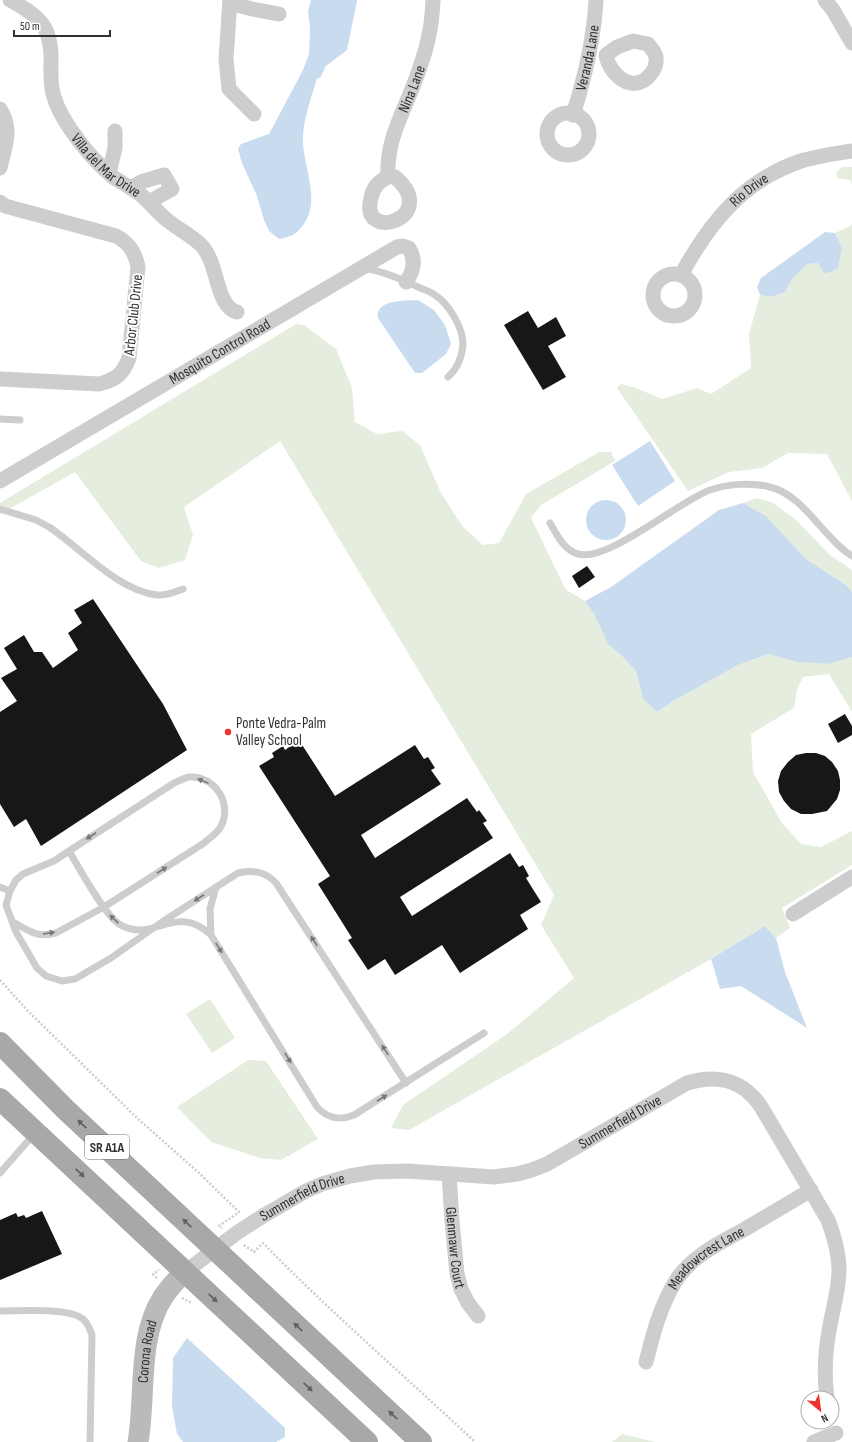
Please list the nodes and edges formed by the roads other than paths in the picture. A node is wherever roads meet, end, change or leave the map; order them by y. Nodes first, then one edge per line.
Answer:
1 (10, 0) edge
2 (433, 0) edge
3 (596, 0) edge
4 (825, 0) edge
5 (230, 1) edge
6 (279, 14) dead end
7 (852, 43) edge
8 (590, 52) junction
9 (606, 55) dead end
10 (0, 109) edge
11 (254, 114) dead end
12 (574, 115) dead end
13 (115, 131) dead end
14 (852, 151) edge
15 (0, 168) edge
16 (109, 172) junction
17 (388, 177) dead end
18 (131, 188) junction
19 (0, 202) edge
20 (149, 202) junction
21 (362, 268) junction
22 (681, 275) dead end
23 (406, 282) junction
24 (237, 312) dead end
25 (448, 377) dead end
26 (0, 379) edge
27 (0, 419) edge
28 (20, 420) dead end
29 (0, 481) edge
30 (0, 509) edge
31 (550, 523) dead end
32 (852, 556) edge
33 (183, 589) dead end
34 (69, 851) junction
35 (852, 877) edge
36 (216, 887) junction
37 (0, 888) edge
38 (10, 891) junction
39 (104, 907) junction
40 (793, 914) dead end
41 (13, 922) junction
42 (150, 930) junction
43 (211, 935) junction
44 (484, 1033) dead end
45 (0, 1043) edge
46 (406, 1083) junction
47 (0, 1099) edge
48 (36, 1133) junction
49 (0, 1173) edge
50 (450, 1174) junction
51 (811, 1190) junction
52 (223, 1243) junction
53 (185, 1272) junction
54 (0, 1312) edge
55 (478, 1316) dead end
56 (646, 1362) dead end
57 (826, 1390) edge
58 (836, 1432) edge
59 (90, 1442) edge
60 (138, 1442) edge
61 (367, 1442) edge
62 (421, 1442) edge
63 (814, 1442) edge

1 - 16 street, Villa del Mar Drive
2 - 17 street, Nina Lane
3 - 8 street, Veranda Lane
4 - 7 street
5 - 6 street
5 - 11 street
8 - 9 street
8 - 12 street, Veranda Lane
10 - 15 street
13 - 16 street
14 - 22 street, Rio Drive
16 - 18 street, Villa del Mar Drive
18 - 20 street, Villa del Mar Drive
18 - 20 street
19 - 26 street, Arbor Club Drive
20 - 24 street, Villa del Mar Drive
21 - 23 lane
21 - 23 street, Mosquito Control Road
21 - 29 street, Mosquito Control Road
23 - 25 lane
27 - 28 lane
30 - 33 lane
31 - 32 lane
34 - 38 lane
34 - 39 lane
39 -> 34 lane
35 - 40 street
36 -> 42 lane
36 - 43 lane
46 -> 36 lane
37 - 38 lane
38 - 41 lane
41 -> 39 lane
42 -> 39 lane
41 - 42 lane
42 - 43 lane
43 -> 46 lane
44 - 46 lane
52 -> 45 main road, SR A1A
47 - 48 main road, SR A1A
48 - 49 lane
48 -> 53 main road, SR A1A
50 - 51 street, Summerfield Drive
50 - 52 street, Summerfield Drive
50 - 55 street, Glenmawr Court
51 - 56 street, Meadowcrest Lane
51 - 57 street, Summerfield Drive
52 - 53 street, Summerfield Drive
62 -> 52 main road, SR A1A
53 - 60 street, Corona Road
53 -> 61 main road, SR A1A
54 - 59 lane
58 - 63 street

